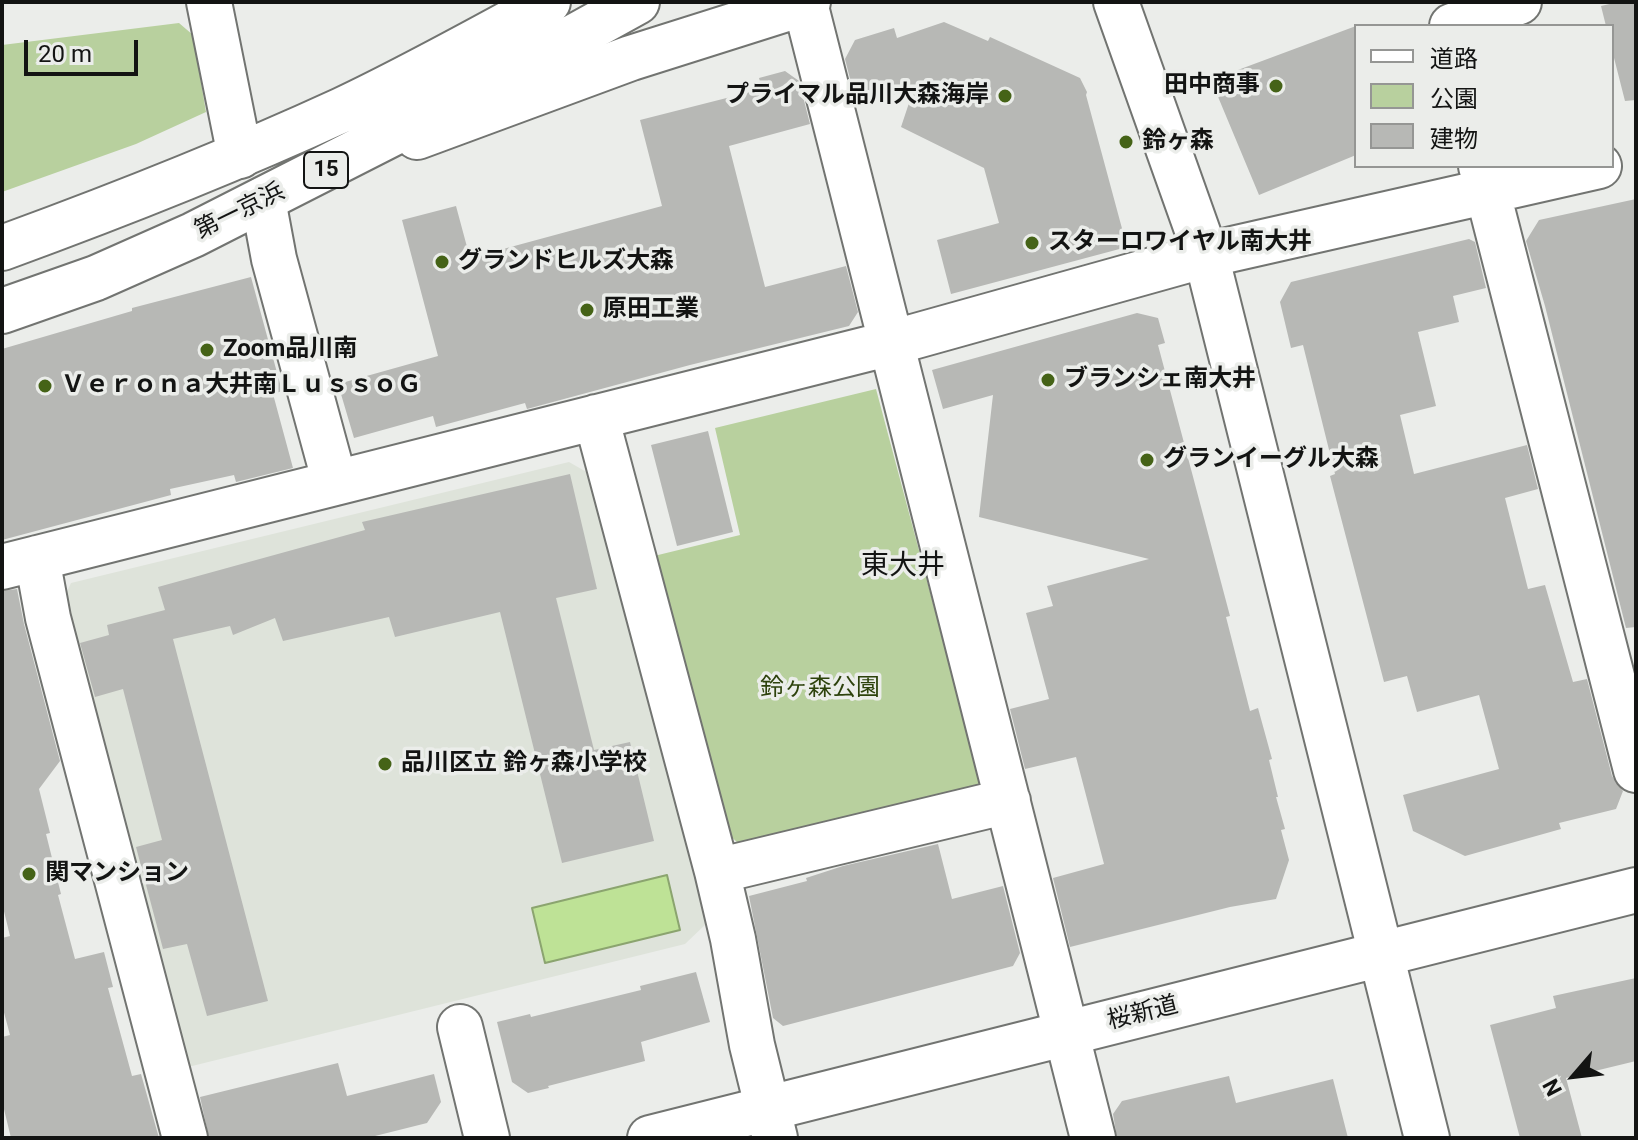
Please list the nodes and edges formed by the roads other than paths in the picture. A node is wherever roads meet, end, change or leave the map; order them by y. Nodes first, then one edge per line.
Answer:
1 (209, 2) edge
2 (548, 2) edge
3 (637, 2) edge
4 (806, 2) edge
5 (1116, 2) edge
6 (1430, 2) edge
7 (1519, 2) edge
8 (1438, 24) edge
9 (1458, 24) edge
10 (240, 156) junction
11 (1636, 158) edge
12 (1614, 163) edge
13 (331, 167) junction
14 (1580, 168) edge
15 (1484, 178) edge
16 (263, 200) junction
17 (2, 248) edge
18 (1206, 255) junction
19 (2, 311) edge
20 (891, 343) junction
21 (596, 417) junction
22 (335, 483) junction
23 (19, 563) edge
24 (1636, 770) edge
25 (1008, 801) junction
26 (717, 871) junction
27 (1636, 890) edge
28 (1381, 954) junction
29 (460, 1027) dead end
30 (1067, 1033) junction
31 (772, 1123) edge
32 (185, 1138) edge
33 (487, 1138) edge
34 (650, 1138) edge
35 (1093, 1138) edge
36 (1427, 1138) edge

1 - 10 main road
2 - 10 main road, 第一京浜 / 15
3 - 13 main road, 第一京浜 / 15
4 - 13 main road
4 - 20 main road
5 - 18 main road
6 - 8 main road
7 - 9 main road
10 - 17 main road, 第一京浜 / 15
11 - 12 main road
13 - 16 main road, 第一京浜 / 15
14 - 15 main road
15 - 18 main road
15 - 24 main road
16 - 19 main road, 第一京浜 / 15
16 - 22 main road
18 - 20 main road
18 - 28 main road
20 - 21 main road
20 - 25 main road
21 - 22 main road
21 - 26 main road
22 - 23 main road
23 - 32 main road
25 - 26 main road
25 - 30 main road
26 - 31 main road
27 - 28 main road, 桜新道
28 - 30 main road, 桜新道
28 - 36 main road
29 - 33 main road
30 - 31 main road, 桜新道
30 - 35 main road
31 - 34 main road, 桜新道

